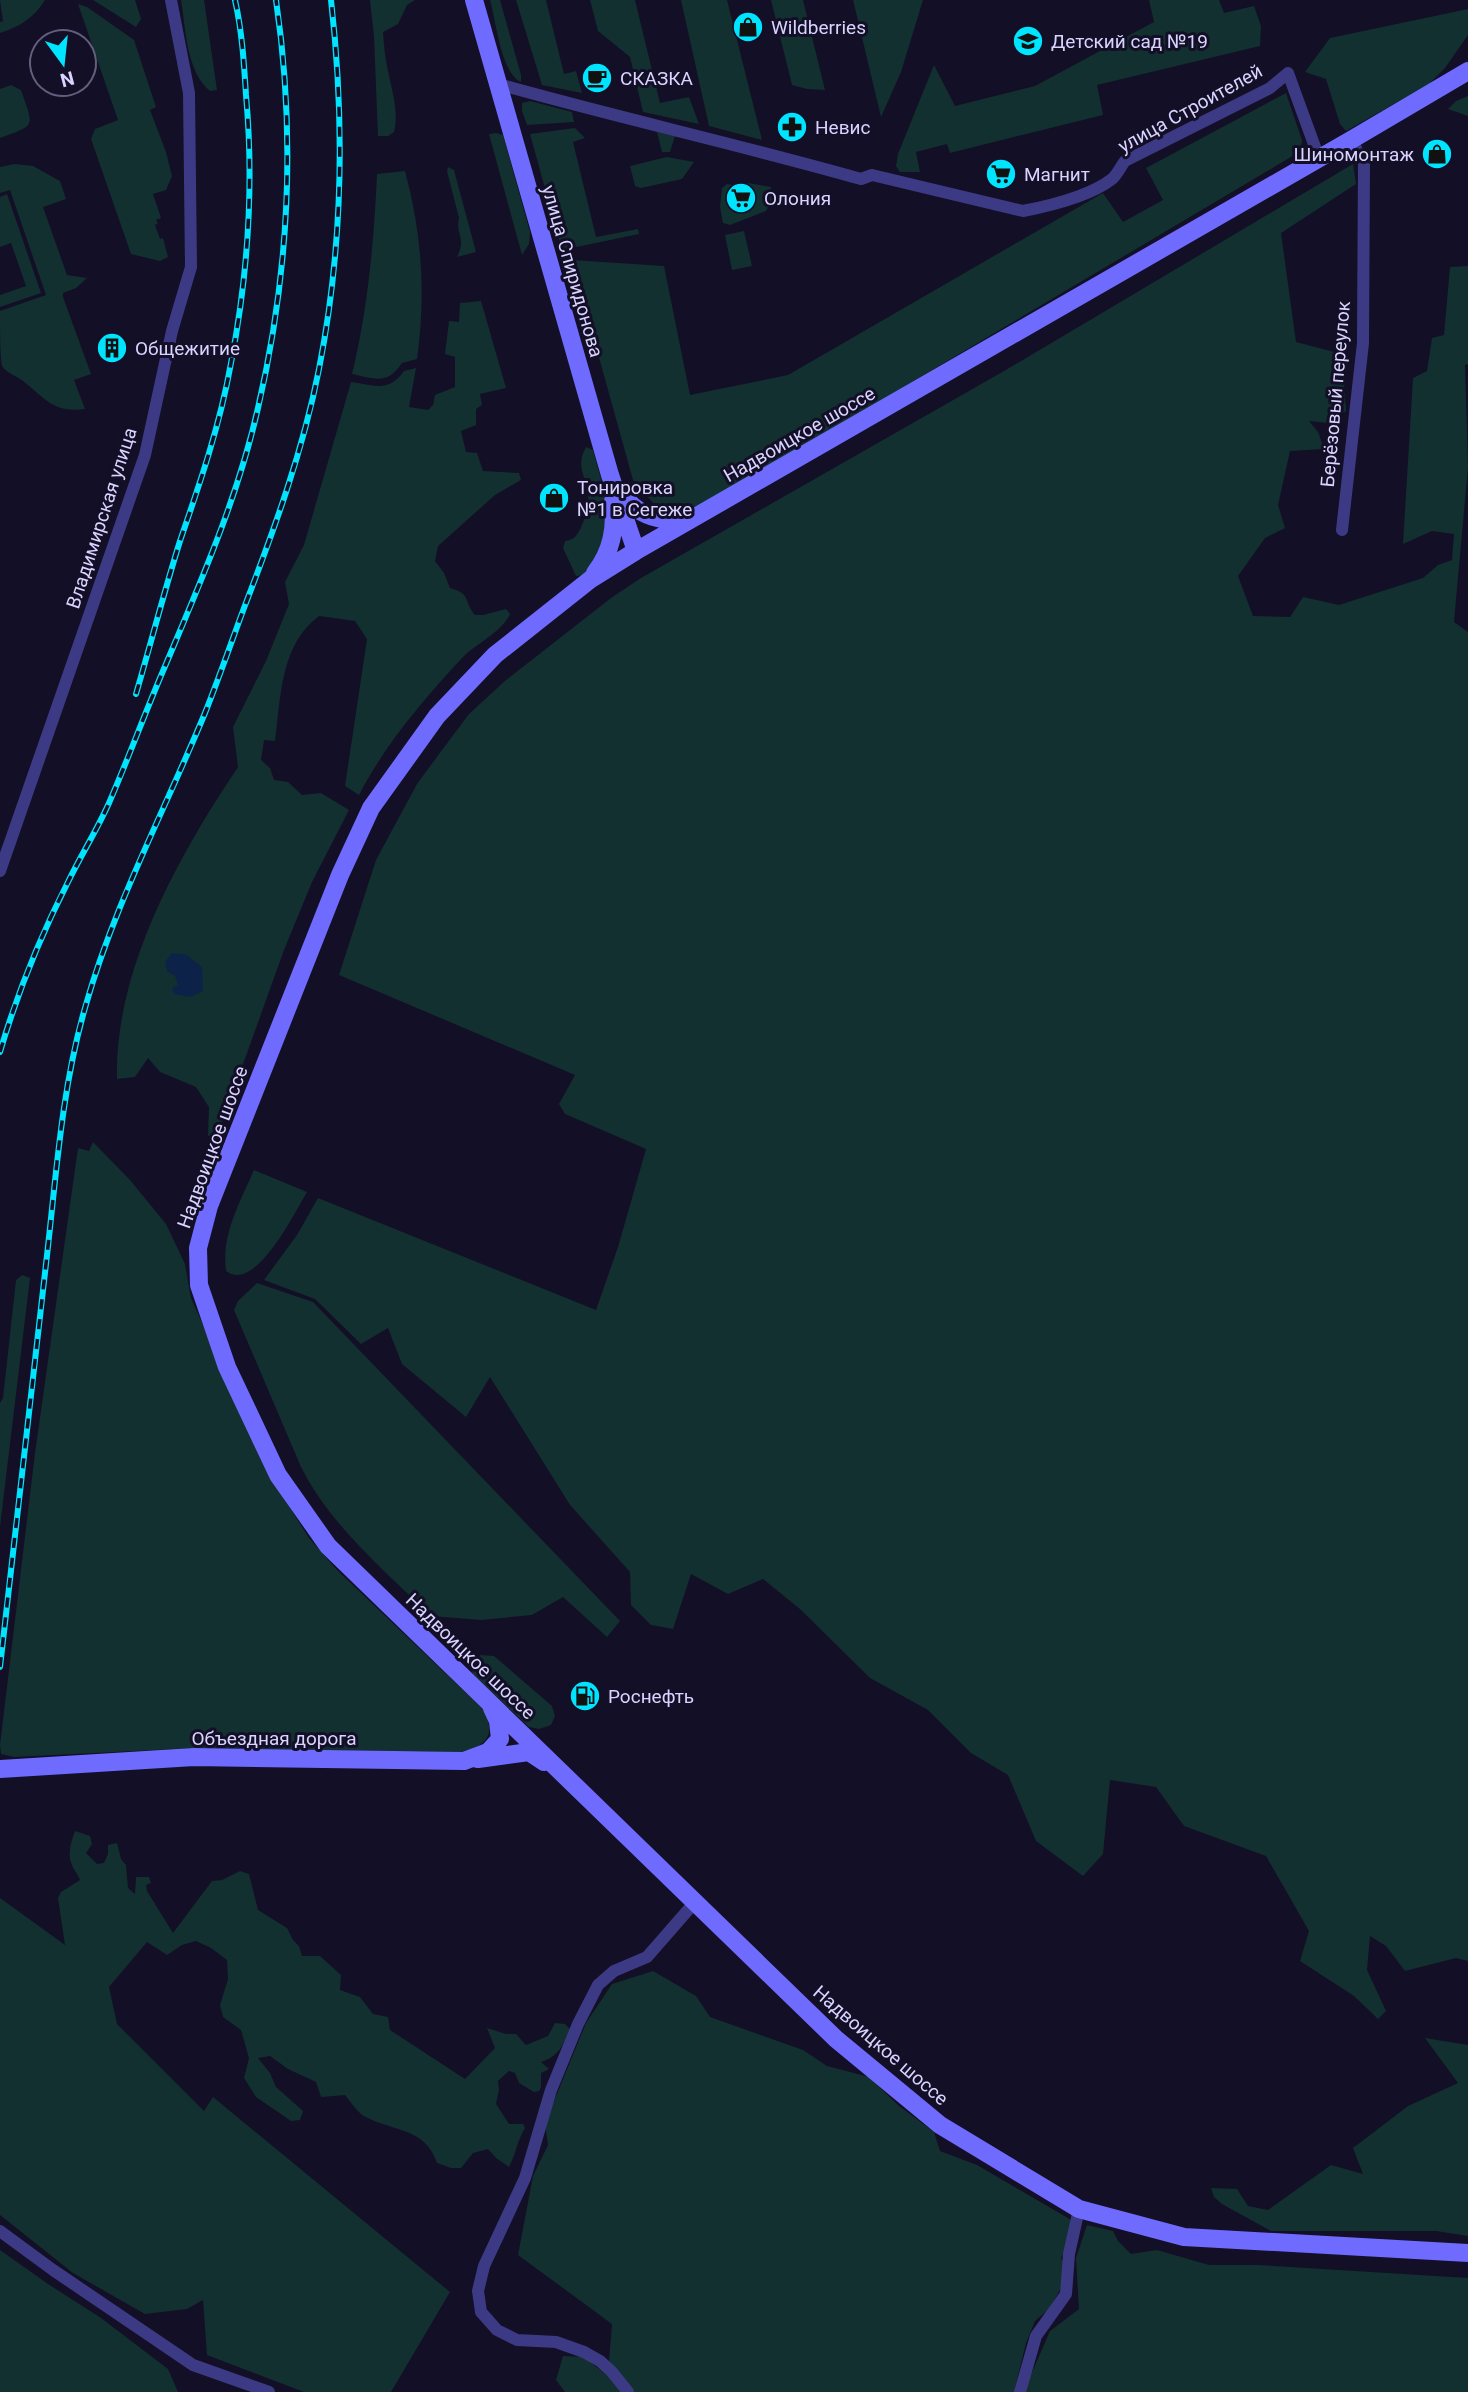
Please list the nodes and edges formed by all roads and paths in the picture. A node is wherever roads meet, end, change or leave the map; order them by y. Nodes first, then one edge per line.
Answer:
1 (171, 0) edge
2 (474, 0) edge
3 (1468, 71) edge
4 (1468, 77) edge
5 (498, 84) junction
6 (1429, 95) junction
7 (1351, 140) junction
8 (1319, 158) junction
9 (610, 475) junction
10 (714, 507) junction
11 (1342, 530) dead end
12 (636, 551) junction
13 (591, 579) junction
14 (0, 871) edge
15 (488, 1702) junction
16 (464, 1761) junction
17 (0, 1769) edge
18 (567, 1778) junction
19 (695, 1902) junction
20 (1079, 2209) junction
21 (0, 2231) edge
22 (1468, 2253) edge
23 (268, 2392) edge
24 (628, 2392) edge
25 (1020, 2392) edge

1 - 14 street, Владимирская улица
2 - 5 main road, улица Спиридонова
3 - 6 main road
4 - 6 main road
5 - 8 street, улица Строителей
5 - 9 main road, улица Спиридонова
6 - 7 main road, Надвоицкое шоссе
7 - 8 main road, Надвоицкое шоссе
7 - 11 street, Берёзовый переулок
8 - 10 main road, Надвоицкое шоссе
9 - 10 main road
9 - 12 main road, улица Спиридонова
9 - 13 main road
10 - 12 main road, Надвоицкое шоссе
12 - 13 main road, Надвоицкое шоссе
13 - 15 main road, Надвоицкое шоссе
15 - 16 main road, Объездная дорога
15 - 18 main road, Надвоицкое шоссе
16 - 17 main road, Объездная дорога
16 - 18 main road
18 - 19 main road, Надвоицкое шоссе
19 - 20 main road, Надвоицкое шоссе
19 - 24 street
20 - 22 main road, Надвоицкое шоссе
20 - 25 street
21 - 23 street

